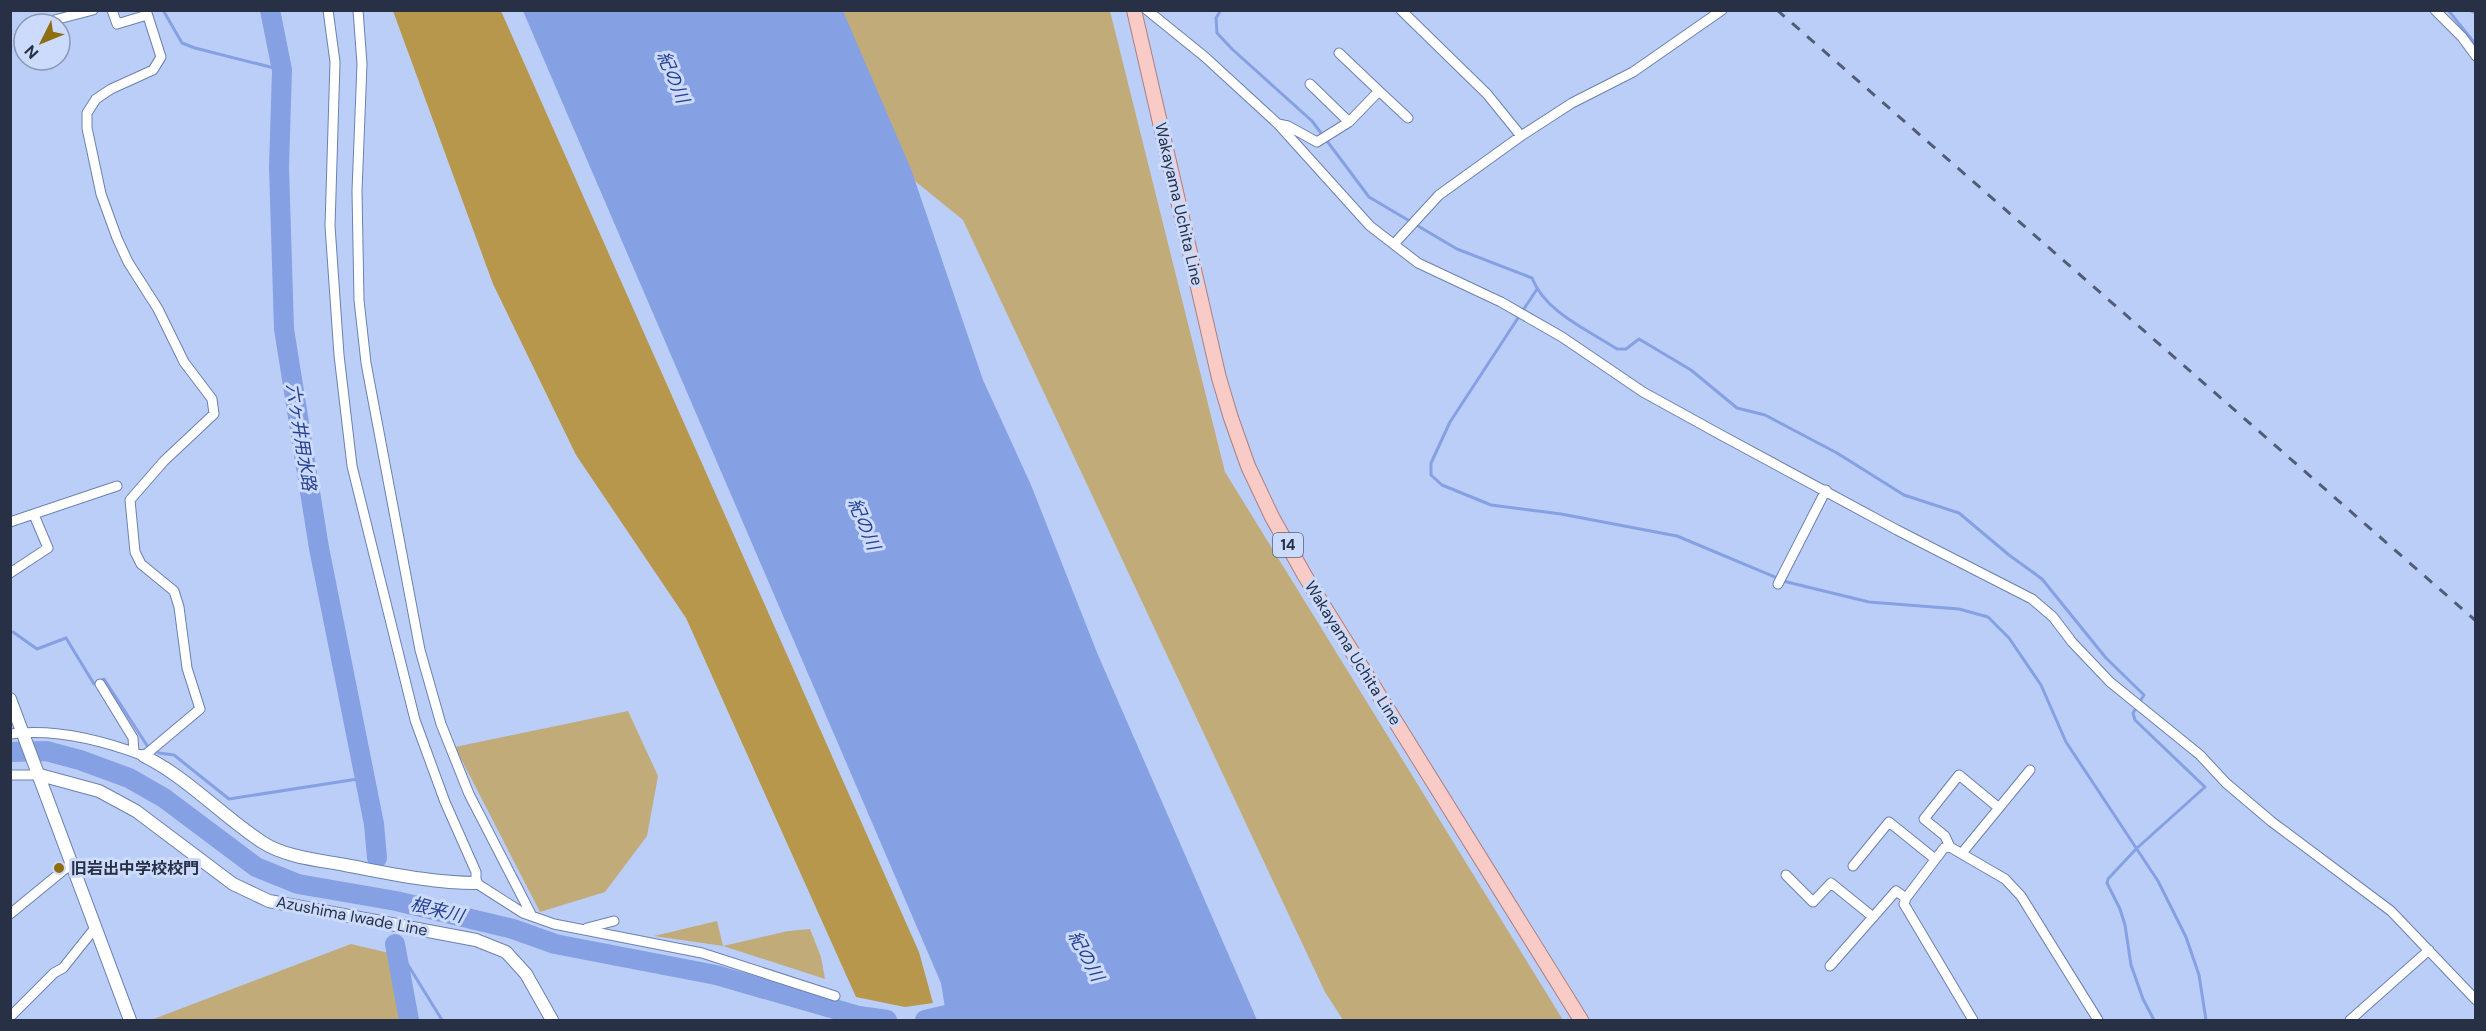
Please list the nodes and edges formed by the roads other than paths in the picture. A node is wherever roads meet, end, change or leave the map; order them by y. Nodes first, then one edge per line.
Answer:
1 (93, 10) edge
2 (112, 10) edge
3 (328, 10) edge
4 (358, 10) edge
5 (1134, 10) edge
6 (1147, 10) edge
7 (1401, 10) edge
8 (1722, 10) edge
9 (2435, 10) edge
10 (146, 13) edge
11 (72, 15) edge
12 (1340, 53) dead end
13 (2475, 56) edge
14 (1310, 84) dead end
15 (1379, 91) junction
16 (1408, 118) dead end
17 (1349, 122) junction
18 (1278, 124) junction
19 (1521, 136) junction
20 (1394, 244) junction
21 (117, 486) dead end
22 (1826, 490) junction
23 (34, 515) junction
24 (10, 522) edge
25 (10, 573) edge
26 (1778, 584) dead end
27 (100, 684) dead end
28 (10, 699) edge
29 (20, 735) edge
30 (139, 754) junction
31 (38, 770) junction
32 (2030, 770) dead end
33 (10, 775) edge
34 (1999, 808) junction
35 (1950, 847) junction
36 (1962, 853) junction
37 (1935, 859) junction
38 (71, 864) junction
39 (1853, 866) dead end
40 (1786, 875) dead end
41 (476, 883) junction
42 (1906, 898) junction
43 (10, 914) edge
44 (532, 916) junction
45 (1873, 917) junction
46 (614, 921) dead end
47 (95, 927) junction
48 (584, 929) junction
49 (2428, 950) junction
50 (1830, 966) dead end
51 (835, 996) dead end
52 (2475, 1000) edge
53 (10, 1017) edge
54 (130, 1020) edge
55 (552, 1020) edge
56 (1581, 1020) edge
57 (1973, 1020) edge
58 (2098, 1020) edge
59 (2350, 1020) edge

1 - 11 street
2 - 10 street
3 - 41 street
4 - 44 street
5 - 56 main road, Wakayama Uchita Line / 14
6 - 18 street
7 - 19 street
8 - 19 street
9 - 13 street
10 - 30 street
12 - 15 street
14 - 17 street
15 - 16 street
15 - 17 street
17 - 18 street
18 - 20 street
19 - 20 street
20 - 22 street
21 - 23 street
22 - 26 street
22 - 49 street
23 - 24 street
23 - 25 street
27 - 30 street
28 - 29 main road
29 - 30 street
29 - 31 main road
30 - 41 main road
31 - 33 street
31 - 38 main road
31 - 55 main road, Azushima Iwade Line
32 - 34 street
34 - 35 street
34 - 36 street
35 - 36 street
35 - 37 street
36 - 58 street
37 - 39 street
37 - 42 street
38 - 43 street
38 - 47 main road
40 - 45 street
41 - 44 street
42 - 45 street
42 - 57 street
44 - 48 street
45 - 50 street
46 - 48 street
47 - 53 street
47 - 54 main road
48 - 51 street
49 - 52 street
49 - 59 street

